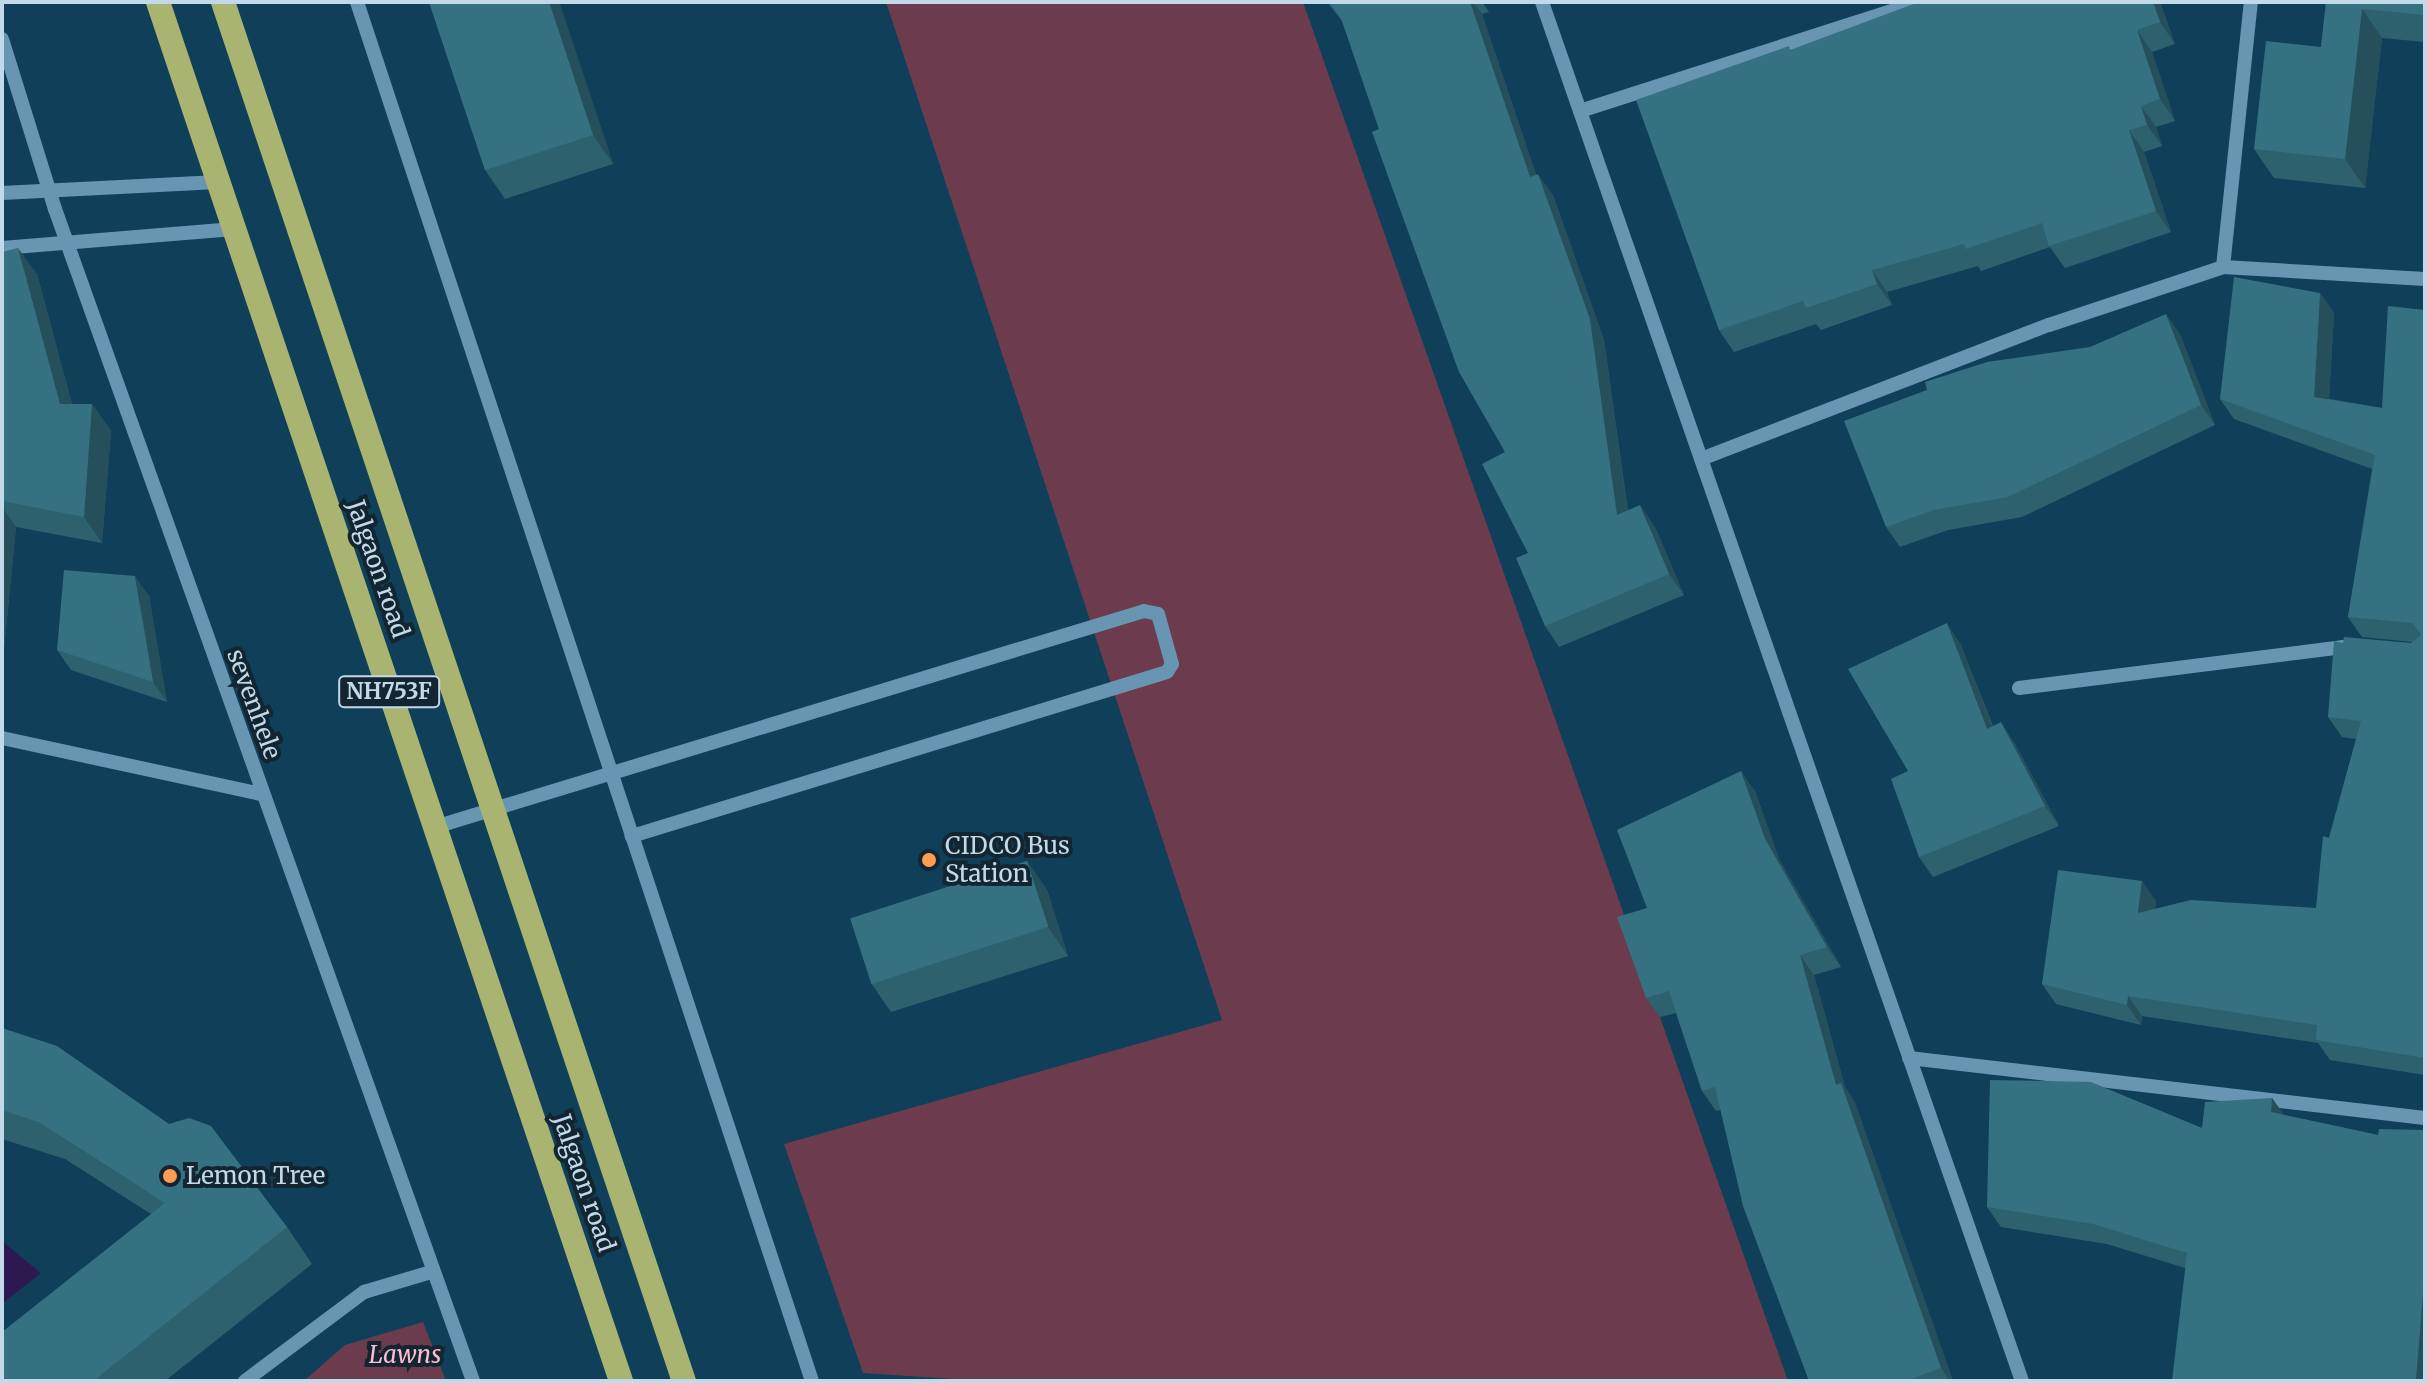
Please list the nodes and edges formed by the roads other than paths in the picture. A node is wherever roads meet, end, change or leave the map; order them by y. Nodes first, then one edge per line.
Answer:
1 (158, 2) edge
2 (223, 2) edge
3 (357, 2) edge
4 (1542, 2) edge
5 (1920, 2) edge
6 (2251, 2) edge
7 (2, 39) edge
8 (1580, 111) junction
9 (218, 182) junction
10 (48, 190) junction
11 (2, 193) edge
12 (234, 229) junction
13 (67, 244) junction
14 (2, 248) edge
15 (2223, 267) junction
16 (2425, 279) edge
17 (1701, 459) junction
18 (2365, 647) edge
19 (2019, 688) dead end
20 (2, 738) edge
21 (611, 771) junction
22 (262, 794) junction
23 (493, 810) junction
24 (435, 827) junction
25 (632, 836) junction
26 (1909, 1058) junction
27 (2425, 1118) edge
28 (431, 1272) junction
29 (245, 1381) edge
30 (473, 1381) edge
31 (621, 1381) edge
32 (684, 1381) edge
33 (812, 1381) edge
34 (2022, 1381) edge

1 - 9 highway, Jalgaon road / NH753F
2 - 23 highway, Jalgaon road / NH753F
3 - 21 street
4 - 8 street
5 - 8 street
6 - 15 street
7 - 10 street, sevenhele
8 - 17 street
9 - 10 street
9 - 12 highway, Jalgaon road / NH753F
10 - 11 street
10 - 13 street, sevenhele
12 - 13 street
12 - 24 highway, Jalgaon road / NH753F
13 - 14 street
13 - 22 street, sevenhele
15 - 16 street
15 - 17 street
17 - 26 street
18 - 19 street
20 - 22 street
21 - 23 street
21 - 25 street
21 - 25 street
22 - 28 street, sevenhele
23 - 24 street
23 - 32 highway, Jalgaon road / NH753F
24 - 31 highway, Jalgaon road / NH753F
25 - 33 street
26 - 27 street
26 - 34 street
28 - 29 street
28 - 30 street, sevenhele

